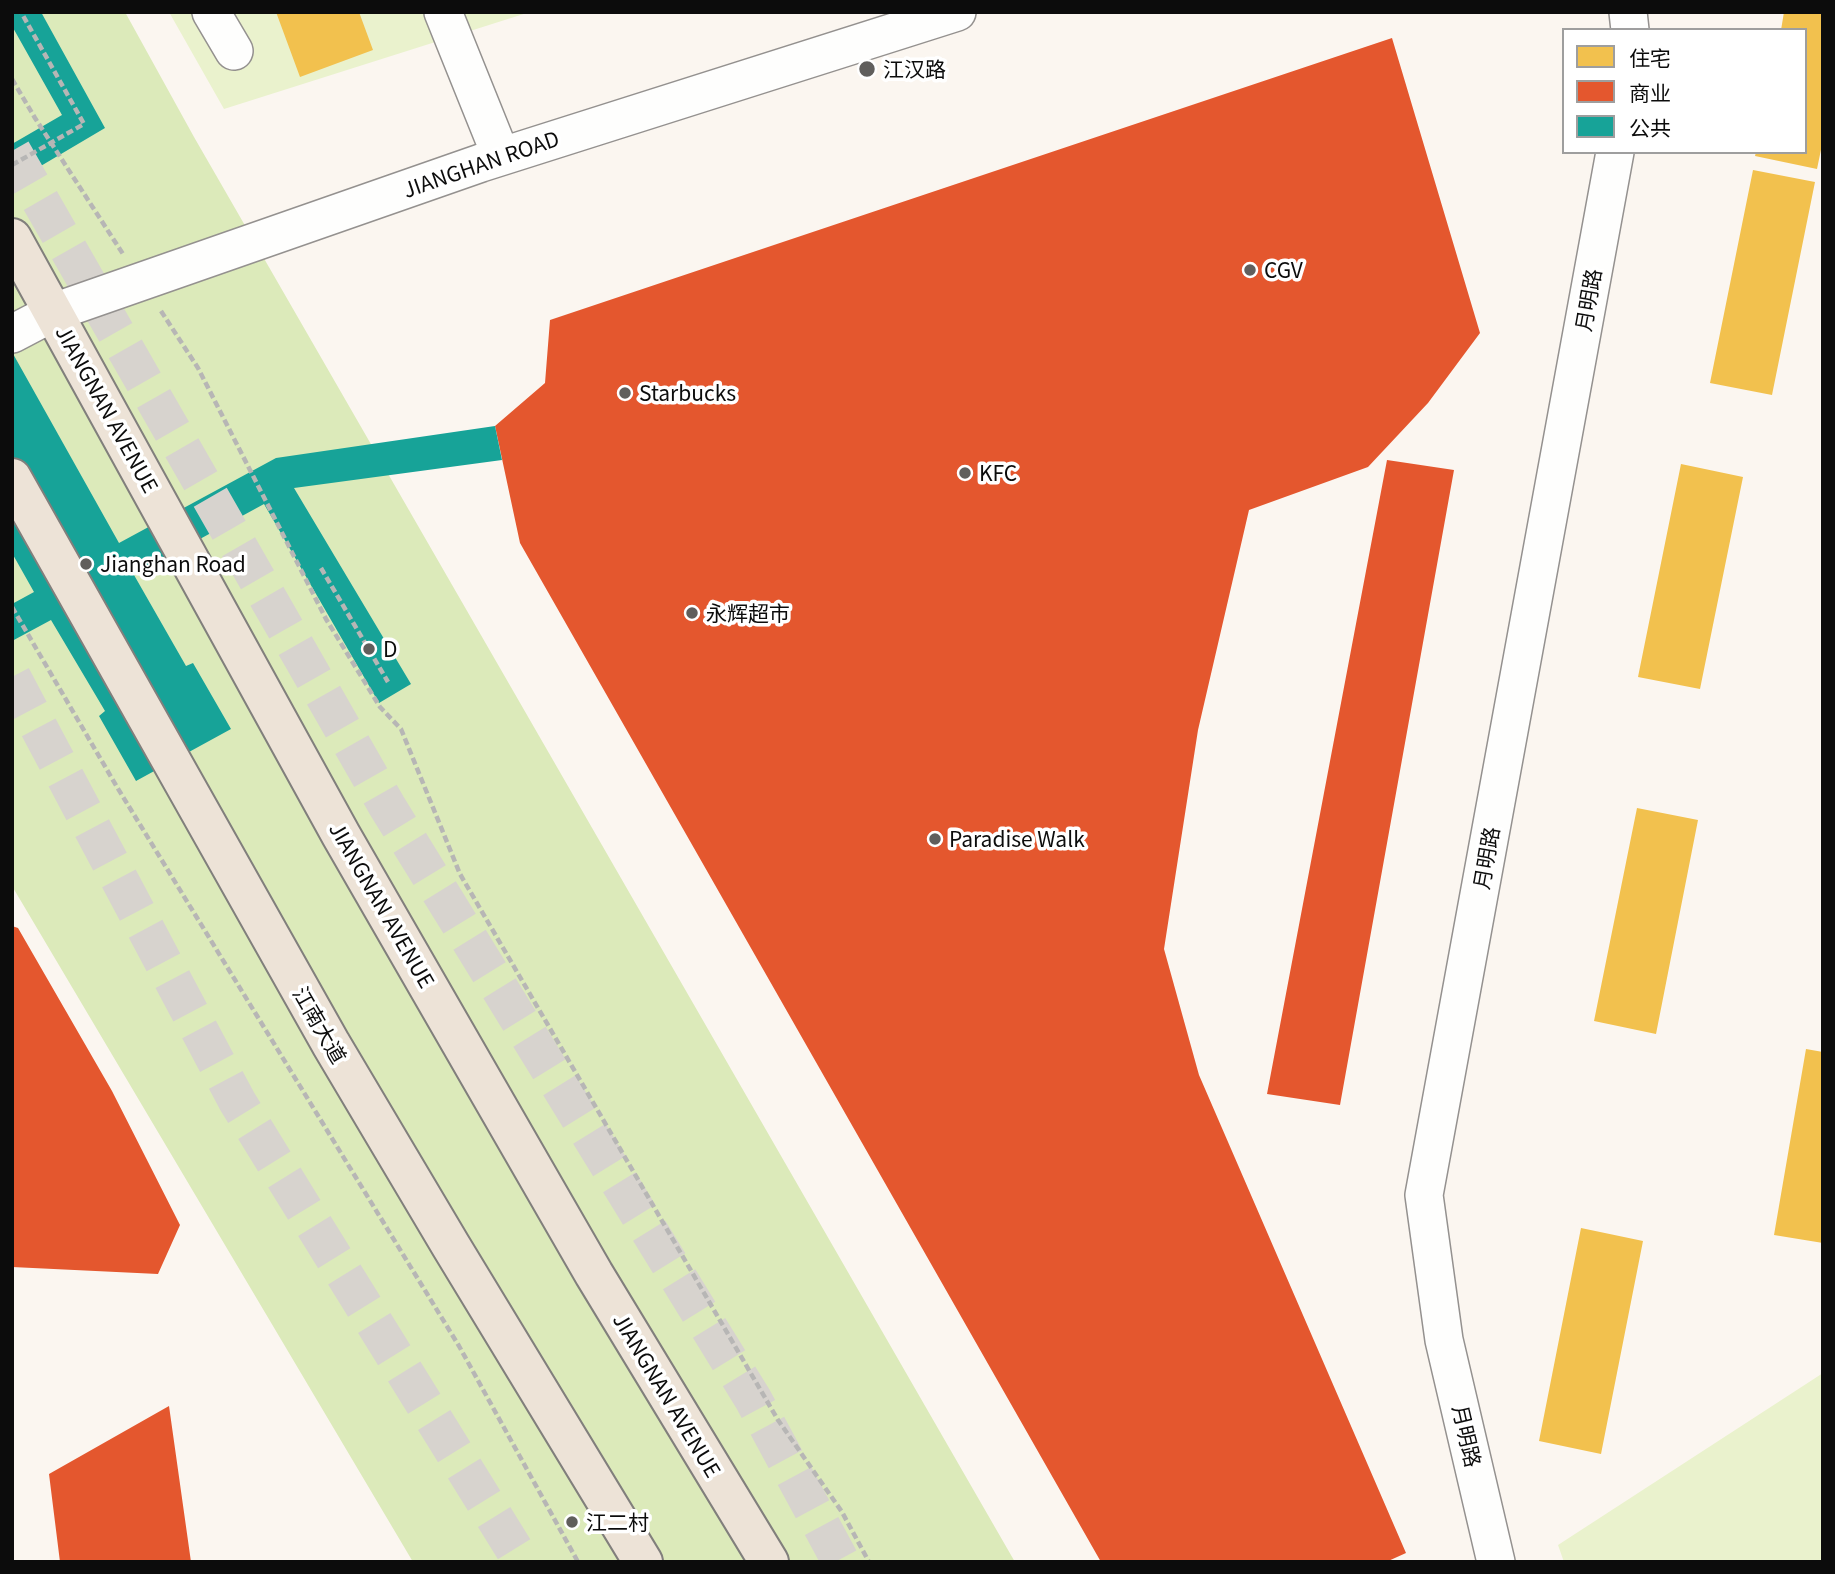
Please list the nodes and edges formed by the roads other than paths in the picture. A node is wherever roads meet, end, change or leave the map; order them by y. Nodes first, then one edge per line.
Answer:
1 (211, 12) edge
2 (443, 12) edge
3 (957, 12) edge
4 (234, 51) dead end
5 (1615, 154) edge
6 (501, 156) junction
7 (12, 238) edge
8 (54, 312) junction
9 (12, 334) edge
10 (12, 478) edge
11 (643, 1562) edge
12 (769, 1562) edge
13 (1496, 1562) edge

1 - 4 street
2 - 6 street
3 - 6 street, JIANGHAN ROAD
5 - 13 street, 月明路
6 - 8 street, JIANGHAN ROAD
7 - 8 main road, JIANGNAN AVENUE
8 - 9 street, JIANGHAN ROAD
8 - 12 main road, JIANGNAN AVENUE
10 - 11 main road, 江南大道

